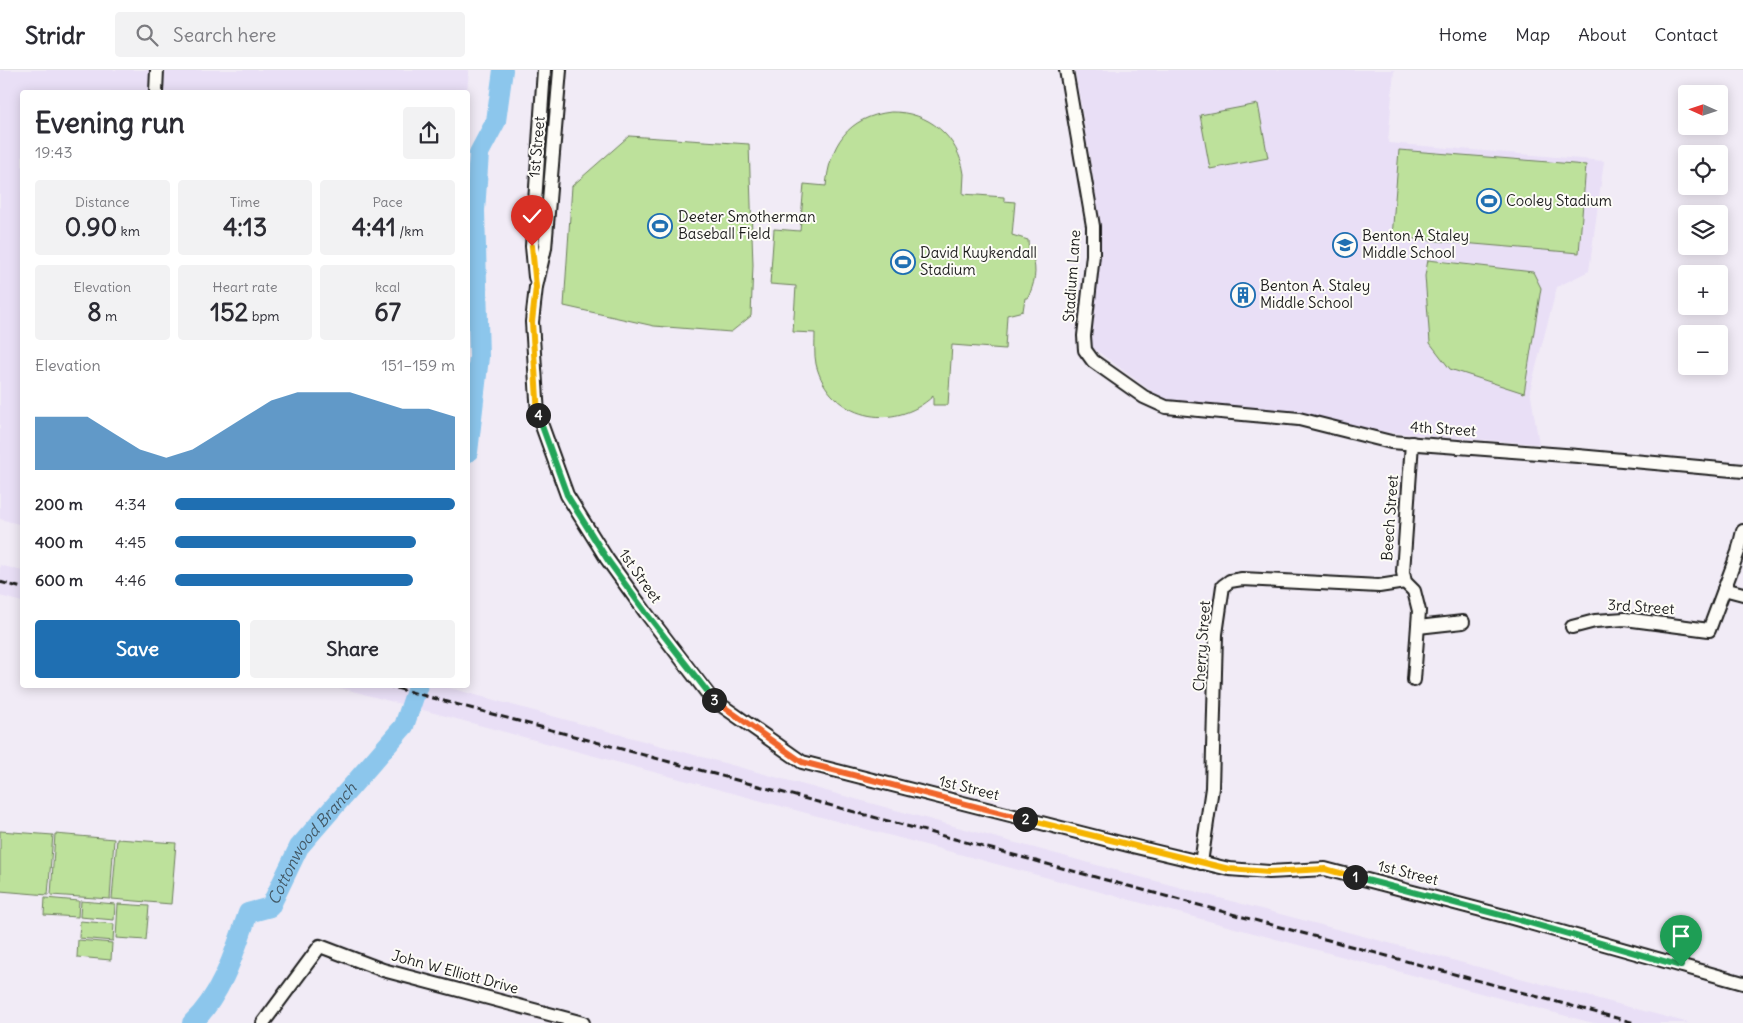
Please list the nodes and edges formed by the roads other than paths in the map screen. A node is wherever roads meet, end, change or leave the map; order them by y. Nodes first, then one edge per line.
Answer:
1 (157, 70) edge
2 (1066, 70) edge
3 (544, 73) edge
4 (560, 73) edge
5 (156, 90) edge
6 (536, 287) junction
7 (1144, 396) joint
8 (1412, 444) junction
9 (1743, 471) edge
10 (1743, 531) edge
11 (1405, 582) junction
12 (1724, 589) junction
13 (1743, 594) edge
14 (1463, 622) dead end
15 (1418, 627) junction
16 (1572, 627) dead end
17 (1414, 680) dead end
18 (1201, 863) junction
19 (1743, 984) edge
20 (263, 1023) edge
21 (583, 1023) edge

1 - 5 street
2 - 7 street, Stadium Lane
3 - 4 street
3 - 6 street, 1st Street
4 - 6 street, 1st Street
6 - 18 street, 1st Street
7 - 8 street, 4th Street
8 - 9 street, 4th Street
8 - 11 street, Beech Street
10 - 12 street
11 - 15 street, Beech Street
11 - 18 street, Cherry Street
12 - 13 street
12 - 16 street, 3rd Street
14 - 15 street
15 - 17 street, Beech Street
18 - 19 street, 1st Street
20 - 21 street, John W Elliott Drive

